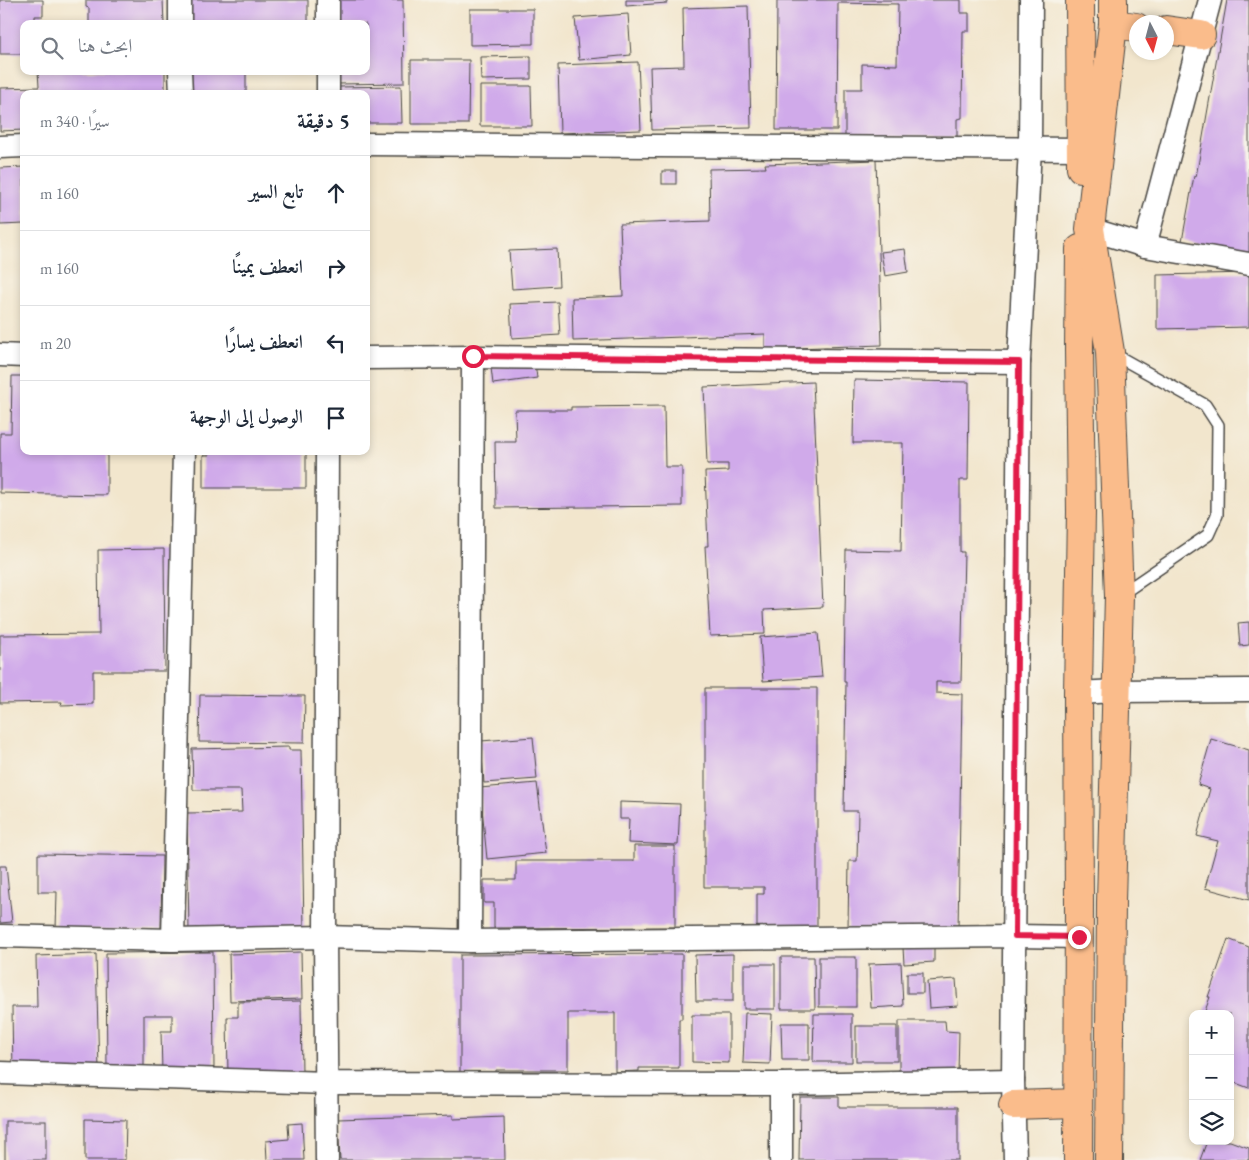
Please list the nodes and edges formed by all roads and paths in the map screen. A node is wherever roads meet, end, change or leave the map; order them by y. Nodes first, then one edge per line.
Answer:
1 (180, 0) edge
2 (328, 0) edge
3 (1031, 0) edge
4 (1080, 0) edge
5 (1210, 0) edge
6 (1121, 17) edge
7 (180, 20) edge
8 (328, 20) edge
9 (1174, 31) edge
10 (1201, 35) junction
11 (180, 75) edge
12 (328, 75) edge
13 (180, 90) edge
14 (328, 90) edge
15 (370, 144) edge
16 (0, 146) edge
17 (20, 146) edge
18 (1030, 148) junction
19 (1082, 149) junction
20 (1090, 229) junction
21 (1145, 246) junction
22 (1249, 264) edge
23 (1110, 352) junction
24 (0, 355) edge
25 (20, 356) edge
26 (473, 356) junction
27 (370, 358) edge
28 (1019, 362) junction
29 (184, 455) edge
30 (326, 455) edge
31 (1119, 596) junction
32 (1249, 690) edge
33 (1116, 691) junction
34 (1078, 693) junction
35 (0, 936) edge
36 (1015, 936) junction
37 (325, 937) junction
38 (1079, 937) junction
39 (173, 940) junction
40 (470, 941) junction
41 (0, 1073) edge
42 (327, 1083) junction
43 (782, 1084) junction
44 (1013, 1093) junction
45 (1078, 1103) junction
46 (328, 1160) edge
47 (780, 1160) edge
48 (1015, 1160) edge
49 (1078, 1160) edge
50 (1109, 1160) edge

1 - 7 street
2 - 8 street
3 - 18 street
4 - 19 highway
5 - 10 street
6 - 20 highway
9 - 10 highway
10 - 21 street
11 - 13 street
12 - 14 street
15 - 18 street
16 - 17 street
18 - 19 street
18 - 28 street
19 - 34 highway
20 - 21 street
20 - 23 highway
21 - 22 street
23 - 31 highway
23 - 31 lane
24 - 25 street
26 - 27 street
26 - 28 street
26 - 40 street
28 - 36 street
29 - 39 street
30 - 37 street
31 - 33 highway
32 - 33 street
33 - 34 street
33 - 50 highway
34 - 38 highway
35 - 39 street
36 - 38 street
36 - 40 street
36 - 44 street
37 - 39 street
37 - 40 street
37 - 42 street
38 - 45 highway
41 - 42 street
42 - 43 street
42 - 46 street
43 - 44 street
43 - 47 street
44 - 45 highway
44 - 48 street
45 - 49 highway

